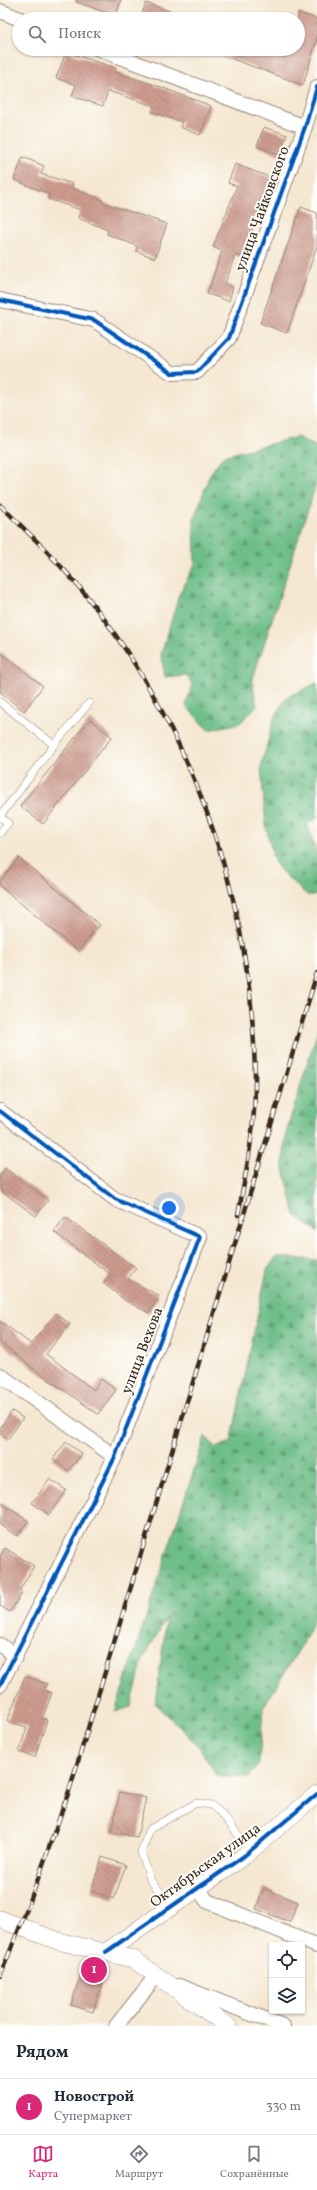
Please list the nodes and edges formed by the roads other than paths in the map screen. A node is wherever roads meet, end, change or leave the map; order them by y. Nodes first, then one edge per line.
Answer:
1 (0, 12) edge
2 (12, 16) edge
3 (117, 56) edge
4 (317, 87) edge
5 (305, 127) junction
6 (0, 300) edge
7 (0, 702) edge
8 (89, 703) dead end
9 (54, 745) junction
10 (0, 816) edge
11 (0, 833) edge
12 (0, 1111) edge
13 (0, 1375) edge
14 (115, 1457) junction
15 (0, 1645) edge
16 (16, 1656) junction
17 (0, 1685) edge
18 (317, 1794) edge
19 (250, 1850) junction
20 (198, 1888) junction
21 (172, 1906) junction
22 (0, 1920) edge
23 (317, 1946) edge
24 (106, 1952) junction
25 (160, 1978) junction
26 (116, 2026) edge
27 (228, 2026) edge
28 (283, 2026) edge

1 - 2 street
3 - 5 street
4 - 5 street, улица Чайковского
5 - 6 street, улица Чайковского
7 - 9 lane
8 - 9 lane
9 - 10 lane
10 - 11 lane
12 - 14 street, улица Вехова
13 - 14 street
14 - 16 street, улица Вехова
15 - 16 street
16 - 17 street, улица Вехова
18 - 19 street, Октябрьская улица
19 - 20 street, Октябрьская улица
19 - 21 lane
20 - 21 street, Октябрьская улица
20 - 23 street
21 - 24 street, Октябрьская улица
22 - 24 street
24 - 25 street
25 - 26 street
25 - 27 street
25 - 28 street

